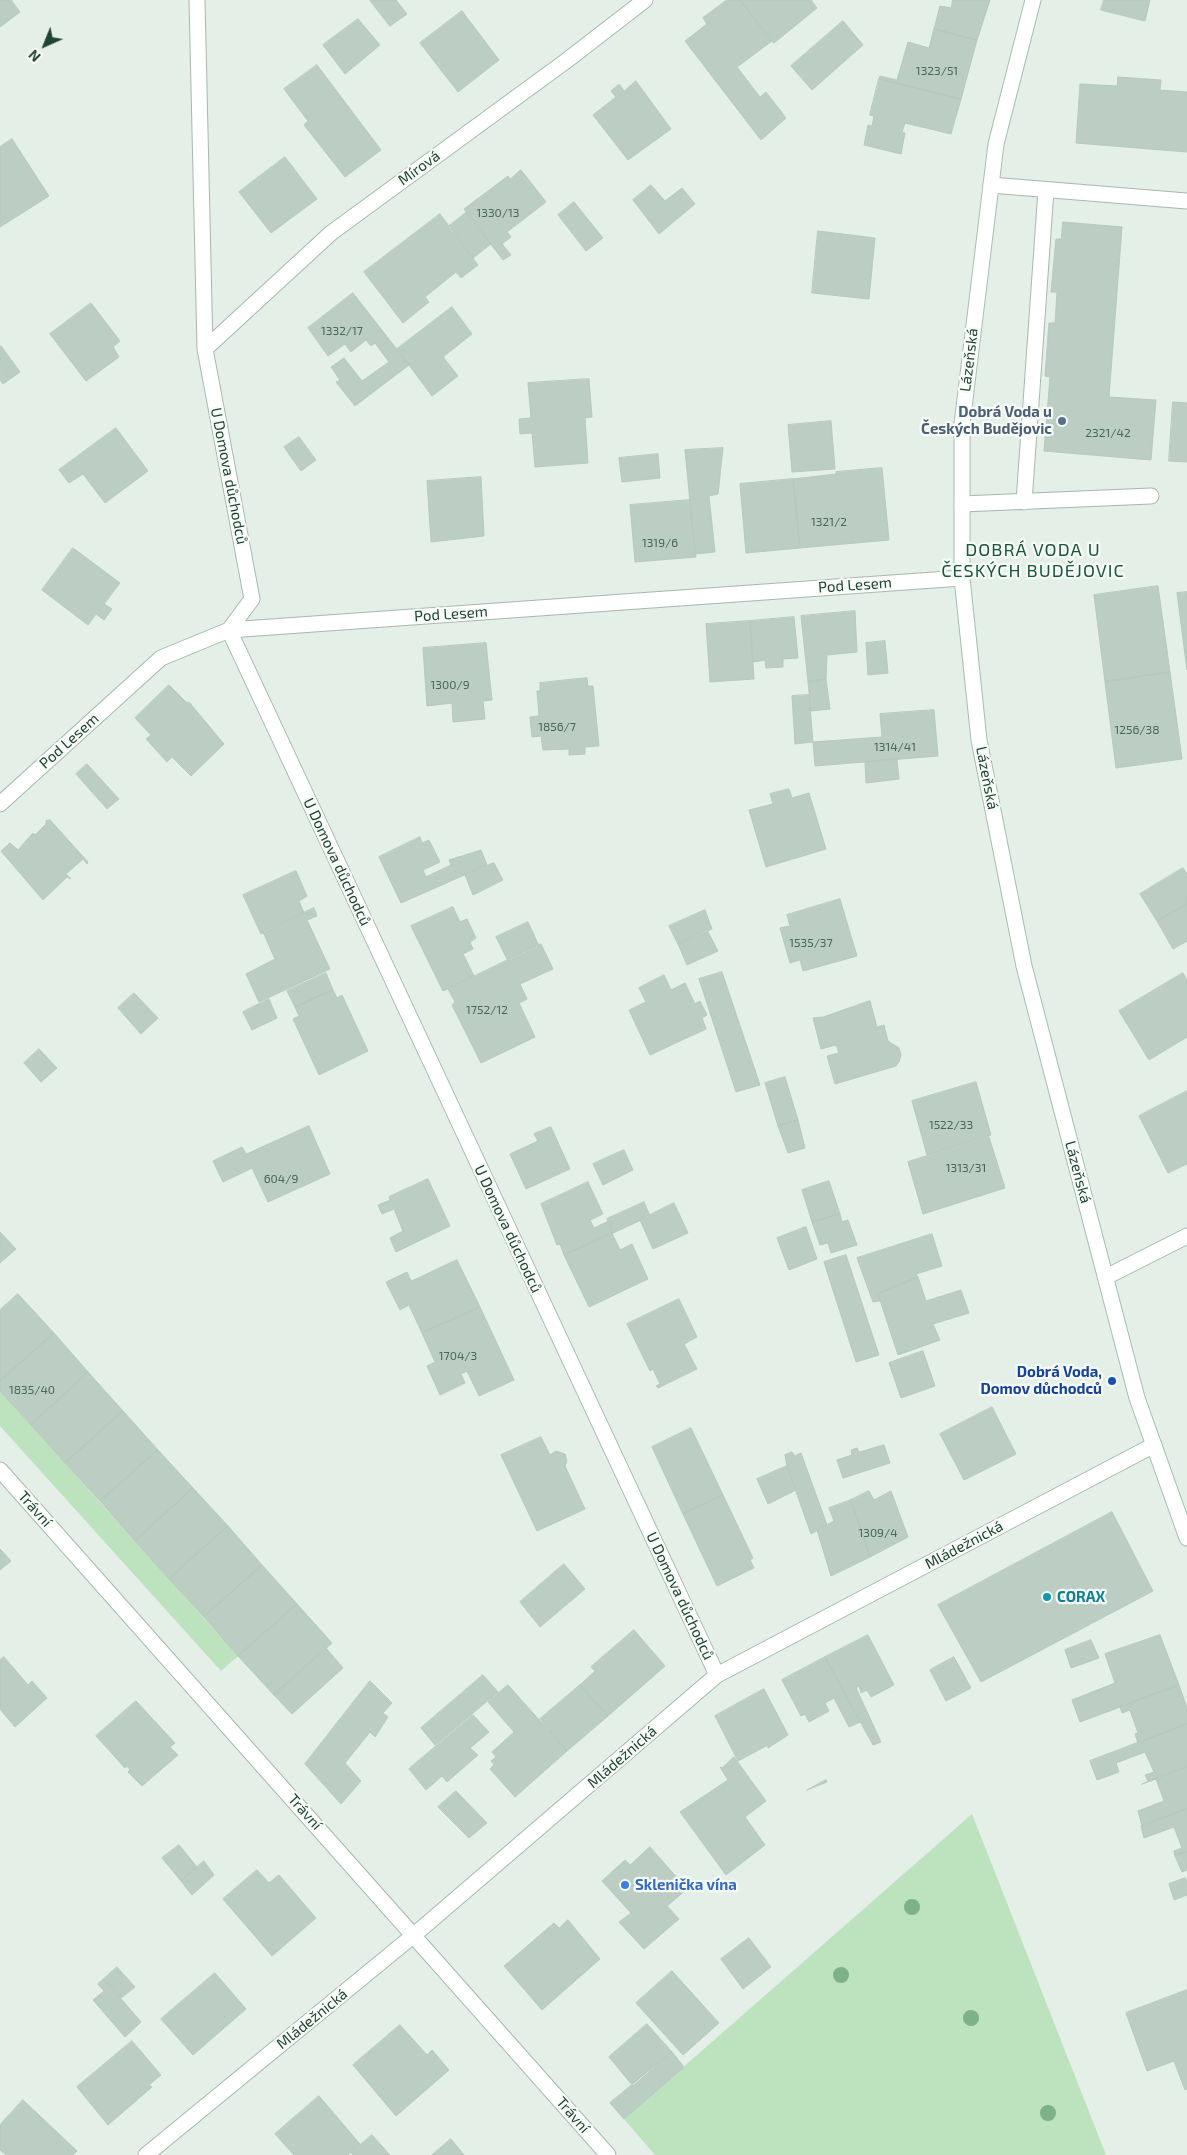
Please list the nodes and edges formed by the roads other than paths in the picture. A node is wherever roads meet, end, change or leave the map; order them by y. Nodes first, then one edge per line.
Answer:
1 (196, 0) edge
2 (645, 0) edge
3 (1033, 0) edge
4 (991, 185) junction
5 (1046, 190) junction
6 (1187, 201) edge
7 (205, 349) junction
8 (1151, 496) dead end
9 (1024, 502) junction
10 (962, 504) junction
11 (962, 578) junction
12 (229, 630) junction
13 (0, 804) edge
14 (1187, 1236) edge
15 (1106, 1277) junction
16 (1154, 1445) junction
17 (0, 1470) edge
18 (1187, 1538) edge
19 (717, 1675) junction
20 (414, 1934) junction
21 (146, 2155) edge
22 (608, 2155) edge

1 - 7 street, U Domova důchodců
2 - 7 street, Mírová
3 - 4 street, Lázeňská
4 - 5 street
4 - 10 street, Lázeňská
5 - 6 street
5 - 9 street
7 - 12 street, U Domova důchodců
8 - 9 street
9 - 10 street
10 - 11 street, Lázeňská
11 - 12 street, Pod Lesem
11 - 15 street, Lázeňská
12 - 13 street, Pod Lesem
12 - 19 street, U Domova důchodců
14 - 15 street
15 - 16 street, Lázeňská
16 - 18 street, Lázeňská
16 - 19 street, Mládežnická
17 - 20 street, Trávní
19 - 20 street, Mládežnická
20 - 21 street, Mládežnická
20 - 22 street, Trávní

